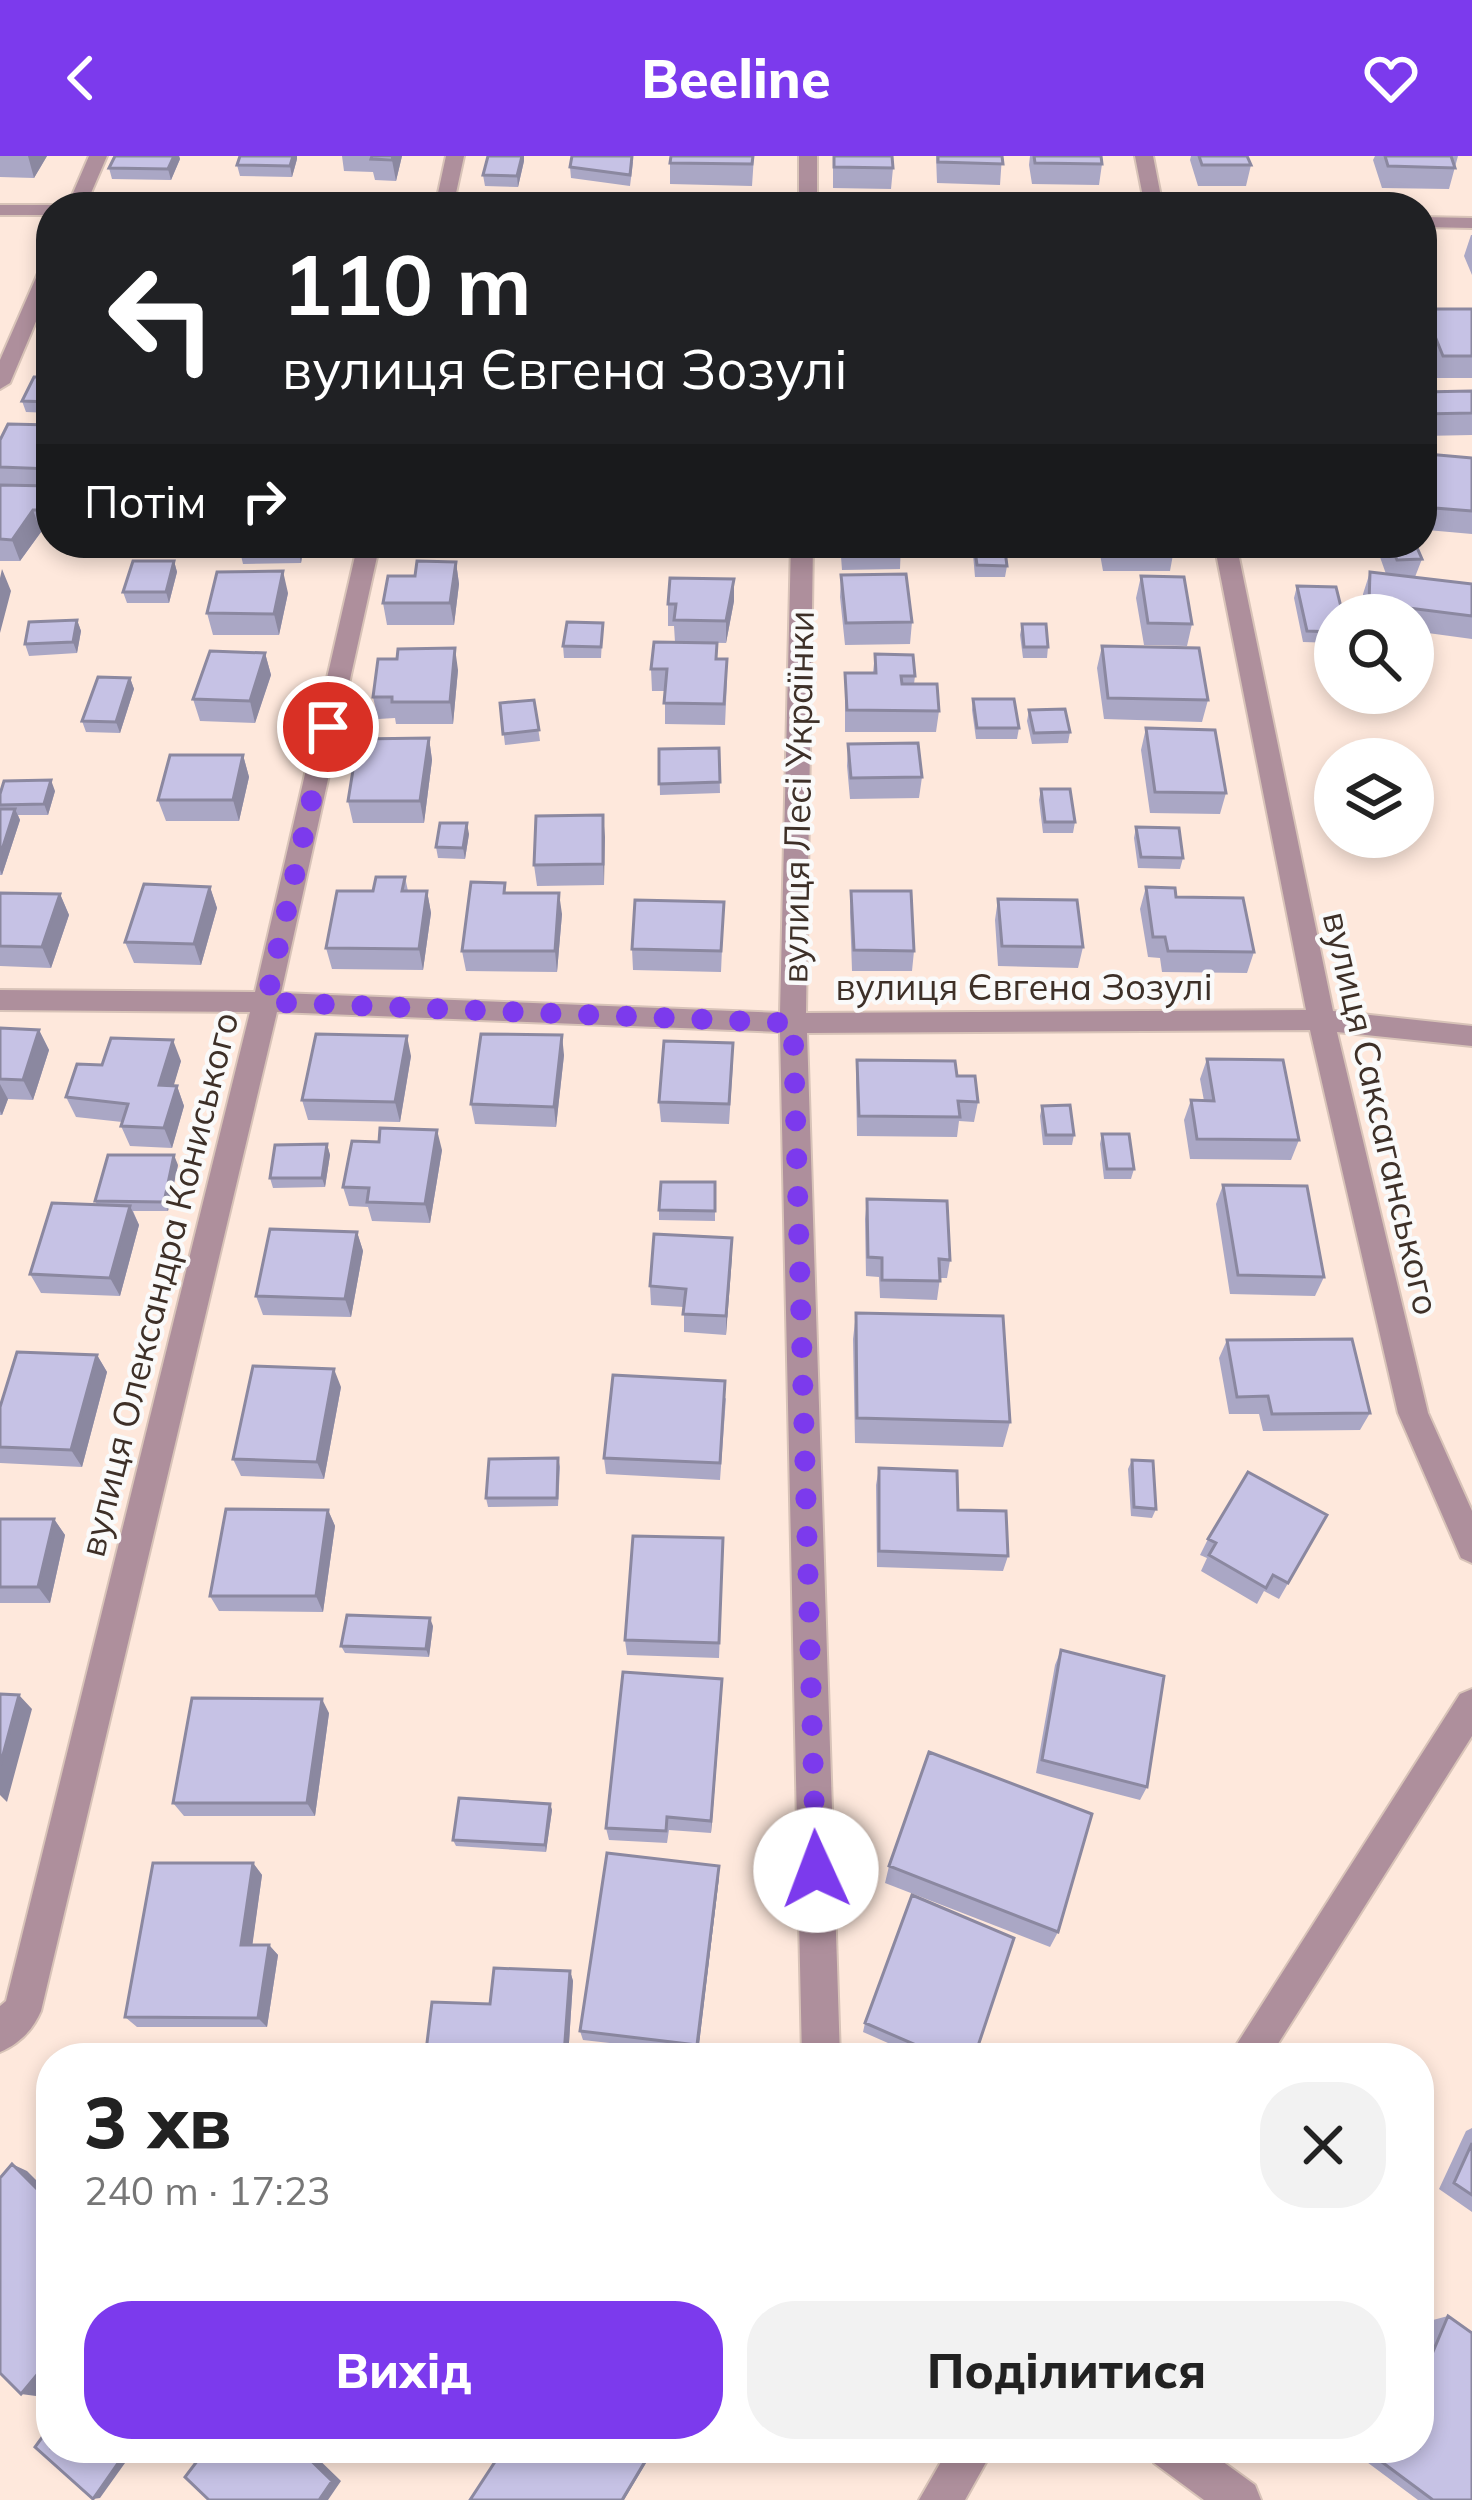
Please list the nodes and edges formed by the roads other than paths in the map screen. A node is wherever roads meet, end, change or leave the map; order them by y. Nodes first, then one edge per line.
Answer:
1 (98, 156) edge
2 (455, 156) edge
3 (808, 156) edge
4 (1144, 156) edge
5 (82, 192) edge
6 (447, 192) edge
7 (808, 192) edge
8 (1151, 192) edge
9 (0, 210) edge
10 (36, 210) edge
11 (1437, 223) edge
12 (1472, 223) edge
13 (36, 299) edge
14 (0, 383) edge
15 (366, 558) edge
16 (802, 558) edge
17 (1228, 558) edge
18 (0, 1000) edge
19 (266, 1002) junction
20 (1321, 1020) junction
21 (793, 1023) junction
22 (1472, 1036) edge
23 (1472, 1548) edge
24 (1472, 1705) edge
25 (0, 2033) edge
26 (821, 2043) edge
27 (1257, 2043) edge
28 (963, 2463) edge
29 (1189, 2463) edge
30 (940, 2500) edge
31 (1240, 2500) edge

1 - 5 street
2 - 6 street
3 - 7 street
4 - 8 street
9 - 10 street
11 - 12 street
13 - 14 street
15 - 19 street, вулиця Олександра Кониського
16 - 21 street, вулиця Лесі Українки
17 - 20 street, вулиця Саксаганського
18 - 19 street, вулиця Євгена Зозулі
19 - 21 street, вулиця Євгена Зозулі
19 - 25 street, вулиця Олександра Кониського
20 - 21 street, вулиця Євгена Зозулі
20 - 22 street, вулиця Євгена Зозулі
20 - 23 street, вулиця Саксаганського
21 - 26 street, вулиця Лесі Українки
24 - 27 street
28 - 30 street
29 - 31 street

